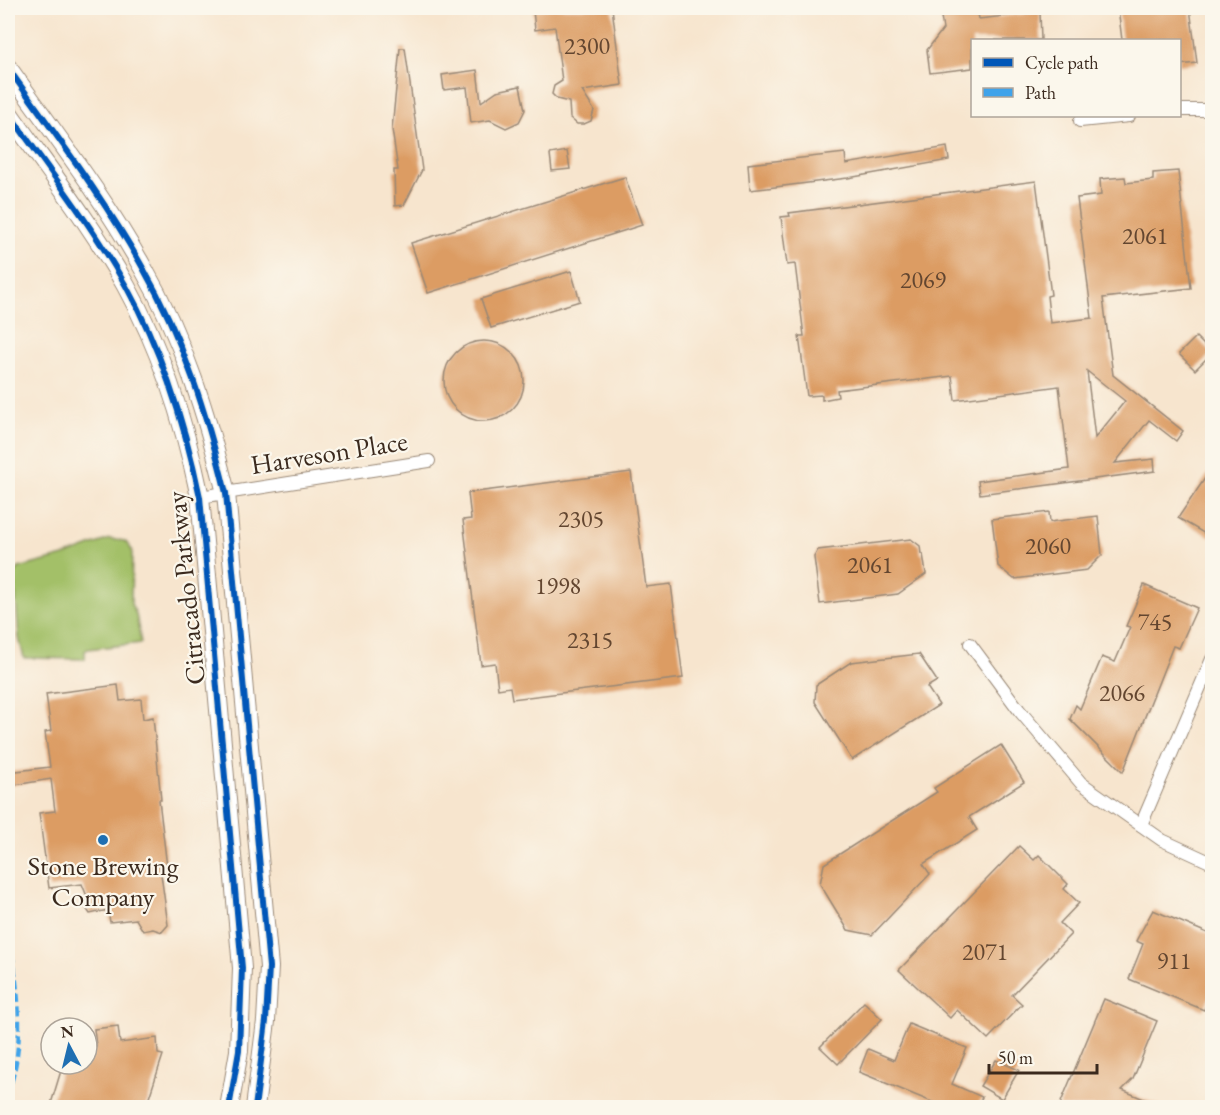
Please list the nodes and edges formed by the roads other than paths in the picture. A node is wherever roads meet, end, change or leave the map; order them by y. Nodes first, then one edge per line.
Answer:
1 (8, 68) edge
2 (1181, 110) edge
3 (1212, 110) edge
4 (8, 112) edge
5 (1119, 117) edge
6 (1080, 121) dead end
7 (429, 461) dead end
8 (226, 493) junction
9 (200, 497) junction
10 (970, 644) dead end
11 (1212, 659) edge
12 (1141, 825) junction
13 (1212, 863) edge
14 (229, 1107) edge
15 (255, 1107) edge

1 - 8 main road, Citracado Parkway
2 - 3 street
4 - 9 main road, Citracado Parkway
5 - 6 street
7 - 8 street, Harveson Place
8 - 9 street, Harveson Place
8 - 15 main road, Citracado Parkway
9 - 14 main road, Citracado Parkway
10 - 12 street
11 - 12 street
12 - 13 street

